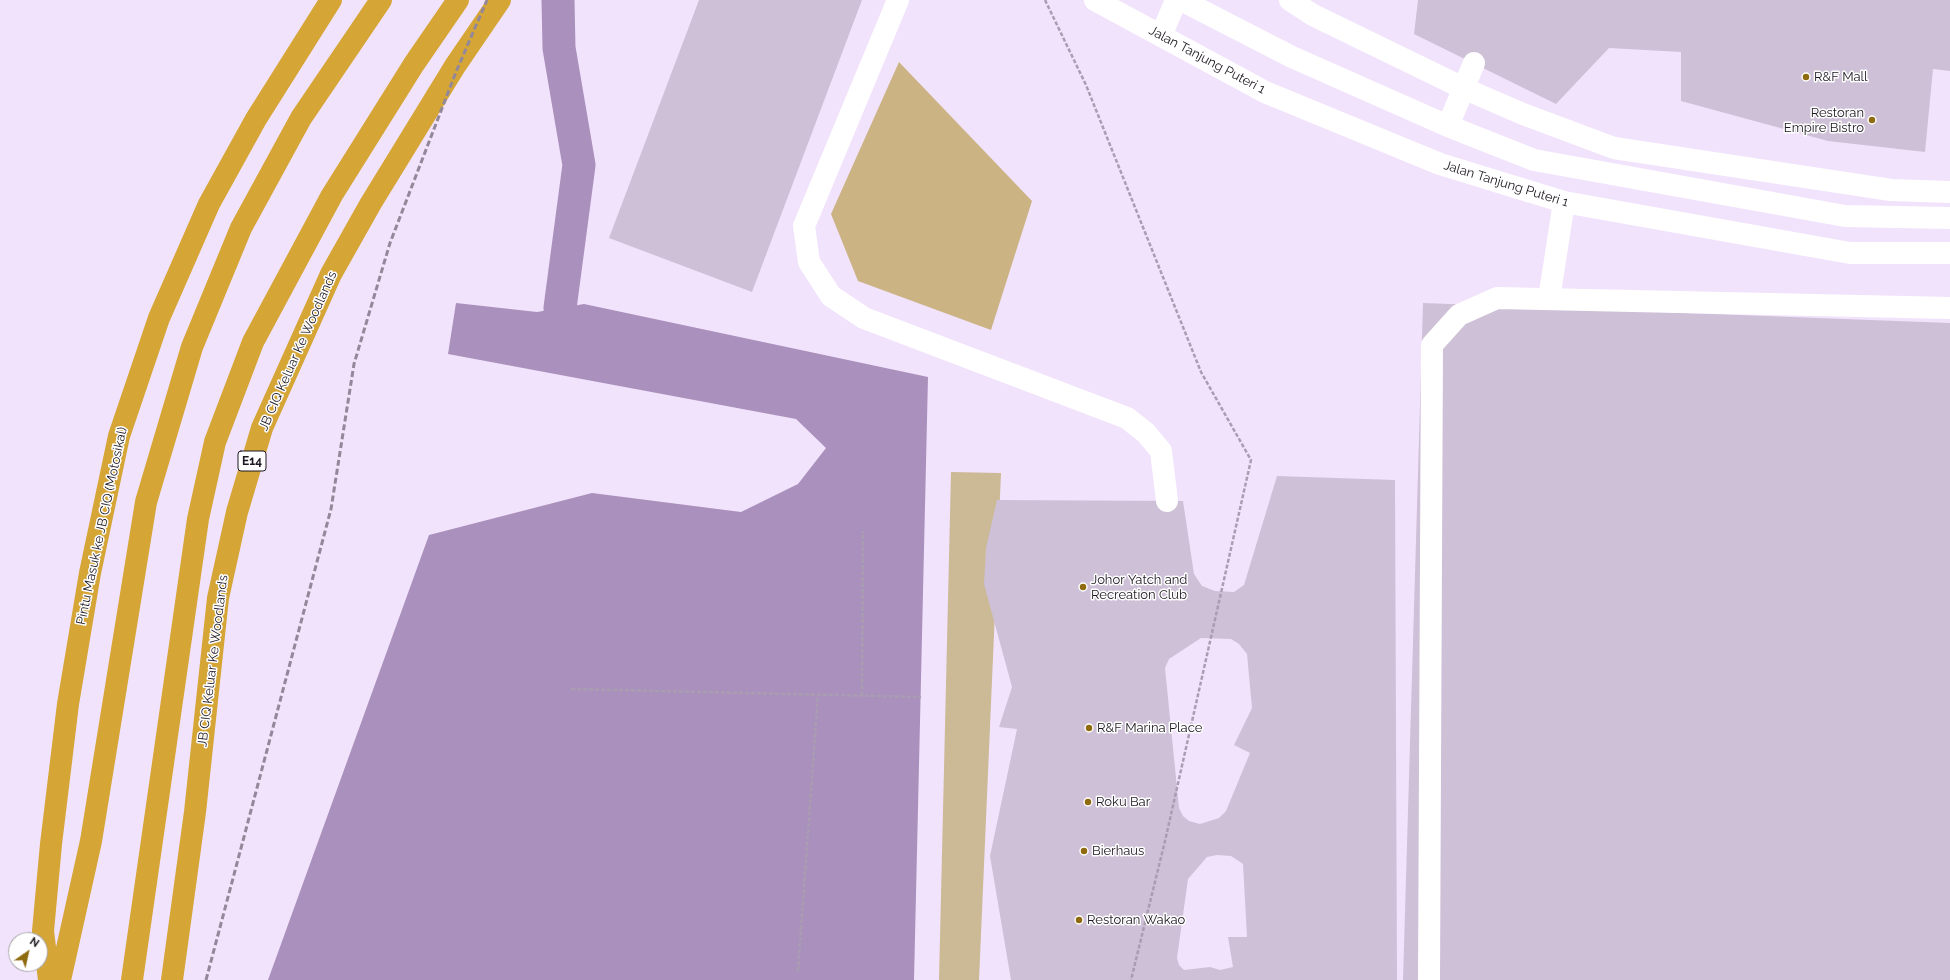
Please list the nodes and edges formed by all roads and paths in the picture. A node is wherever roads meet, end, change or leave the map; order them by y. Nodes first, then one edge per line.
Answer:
1 (331, 0) edge
2 (382, 0) edge
3 (458, 0) edge
4 (500, 0) edge
5 (898, 0) edge
6 (1095, 0) edge
7 (1176, 0) edge
8 (1181, 0) edge
9 (1290, 0) edge
10 (1161, 36) junction
11 (1474, 63) dead end
12 (1463, 88) junction
13 (1448, 126) junction
14 (1950, 192) edge
15 (1564, 202) junction
16 (1950, 218) edge
17 (1950, 254) edge
18 (1549, 299) junction
19 (1950, 308) edge
20 (1167, 502) dead end
21 (863, 531) dead end
22 (570, 689) dead end
23 (818, 694) junction
24 (862, 695) junction
25 (921, 697) dead end
26 (798, 971) dead end
27 (49, 980) edge
28 (60, 980) edge
29 (132, 980) edge
30 (172, 980) edge
31 (1429, 980) edge

1 - 27 highway, Pintu Masuk ke JB CIQ (Motosikal)
2 - 28 highway
3 - 29 highway
4 - 30 highway, JB CIQ Keluar Ke Woodlands / E14
5 - 20 street
6 - 10 street, Jalan Tanjung Puteri 1
7 - 10 street
8 - 13 street
9 - 12 street
10 - 15 street, Jalan Tanjung Puteri 1
11 - 12 street
12 - 13 street
12 - 14 street
13 - 16 street
15 - 17 street, Jalan Tanjung Puteri 1
15 - 18 street
18 - 19 street
18 - 31 street
21 - 24 path
22 - 23 path
23 - 24 path
23 - 26 path
24 - 25 path

